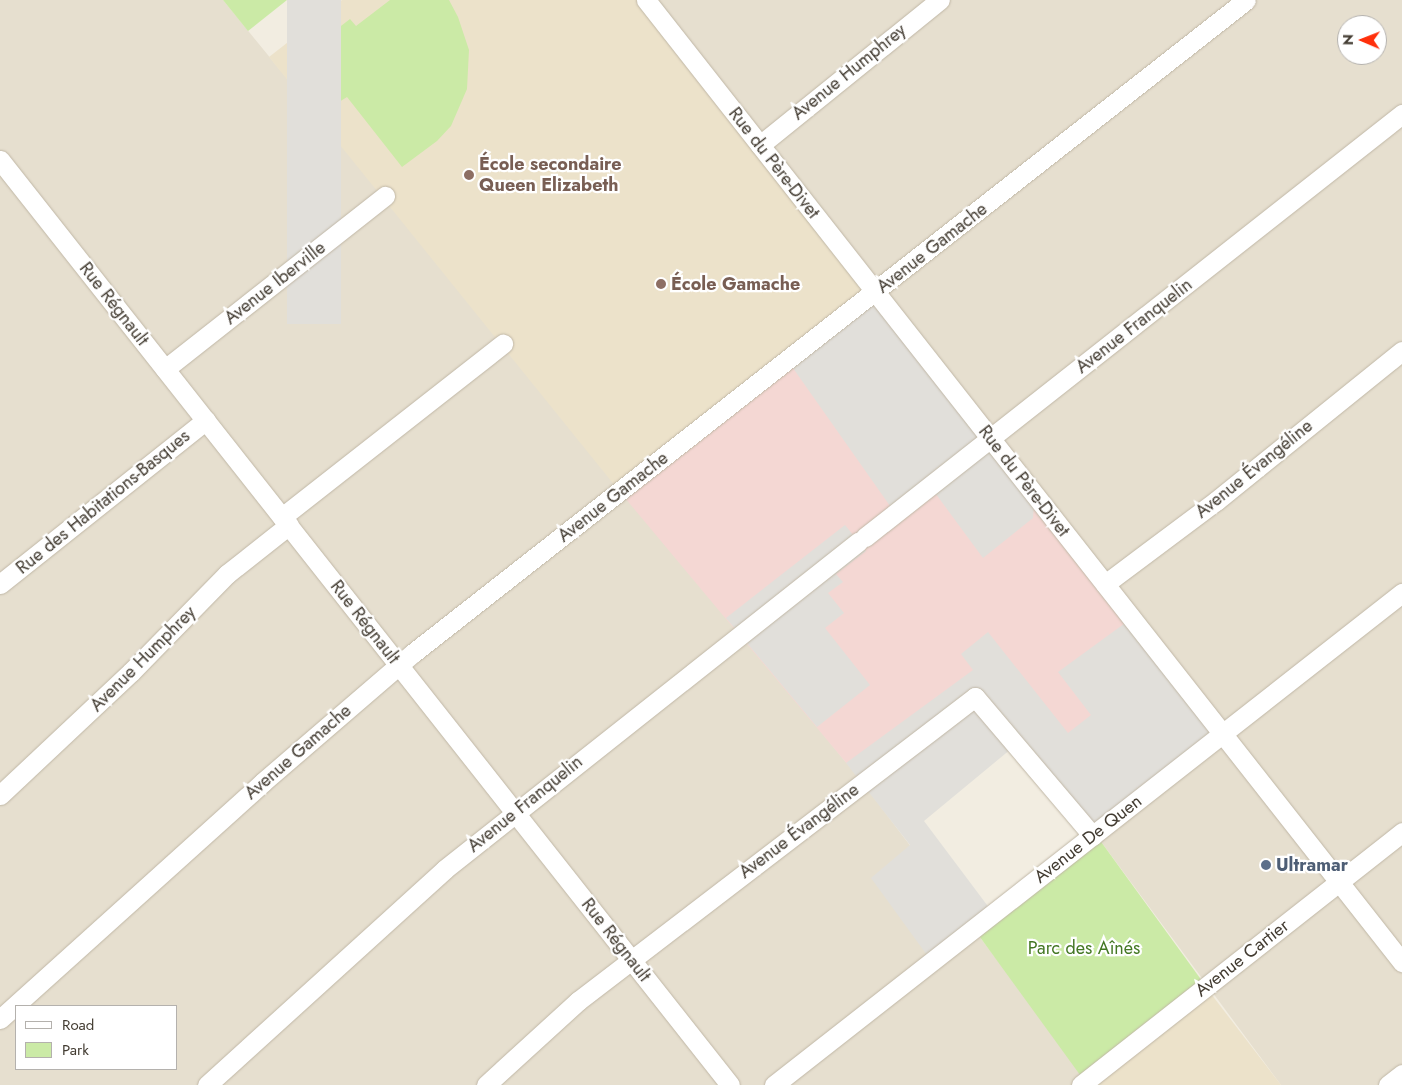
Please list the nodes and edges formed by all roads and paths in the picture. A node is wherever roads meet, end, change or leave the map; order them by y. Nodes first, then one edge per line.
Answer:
1 (646, 0) edge
2 (940, 0) edge
3 (1246, 0) edge
4 (1402, 114) edge
5 (760, 144) junction
6 (0, 160) edge
7 (385, 196) dead end
8 (876, 292) junction
9 (503, 344) dead end
10 (1402, 351) edge
11 (166, 370) junction
12 (206, 420) junction
13 (990, 438) junction
14 (285, 521) junction
15 (0, 584) edge
16 (1105, 584) junction
17 (1402, 594) edge
18 (399, 666) junction
19 (1223, 734) junction
20 (0, 795) edge
21 (514, 811) junction
22 (1402, 832) edge
23 (1093, 836) junction
24 (1339, 882) junction
25 (631, 960) junction
26 (1402, 962) edge
27 (15, 1005) edge
28 (16, 1005) edge
29 (0, 1019) edge
30 (1402, 1074) edge
31 (207, 1085) edge
32 (486, 1085) edge
33 (730, 1085) edge
34 (774, 1085) edge
35 (1081, 1085) edge
36 (1388, 1085) edge

1 - 5 street, Rue du Père-Divet
2 - 5 street, Avenue Humphrey
3 - 8 street, Avenue Gamache
4 - 13 street, Avenue Franquelin
5 - 8 street, Rue du Père-Divet
6 - 11 street, Rue Régnault
7 - 11 street, Avenue Iberville
8 - 13 street, Rue du Père-Divet
8 - 18 street, Avenue Gamache
9 - 14 street, Avenue Humphrey
10 - 16 street, Avenue Évangéline
11 - 12 street, Rue Régnault
12 - 14 street, Rue Régnault
12 - 15 street, Rue des Habitations-Basques
13 - 16 street, Rue du Père-Divet
13 - 21 street, Avenue Franquelin
14 - 18 street, Rue Régnault
14 - 20 street, Avenue Humphrey
16 - 19 street, Rue du Père-Divet
17 - 19 street, Avenue De Quen
18 - 21 street, Rue Régnault
18 - 28 street, Avenue Gamache
19 - 23 street, Avenue De Quen
19 - 24 street, Rue du Père-Divet
21 - 25 street, Rue Régnault
21 - 31 street, Avenue Franquelin
22 - 24 street, Avenue Cartier
23 - 25 street, Avenue Évangéline
23 - 34 street, Avenue De Quen
24 - 26 street, Rue du Père-Divet
24 - 35 street, Avenue Cartier
25 - 32 street, Avenue Évangéline
25 - 33 street, Rue Régnault
27 - 29 street, Avenue Gamache
30 - 36 street

